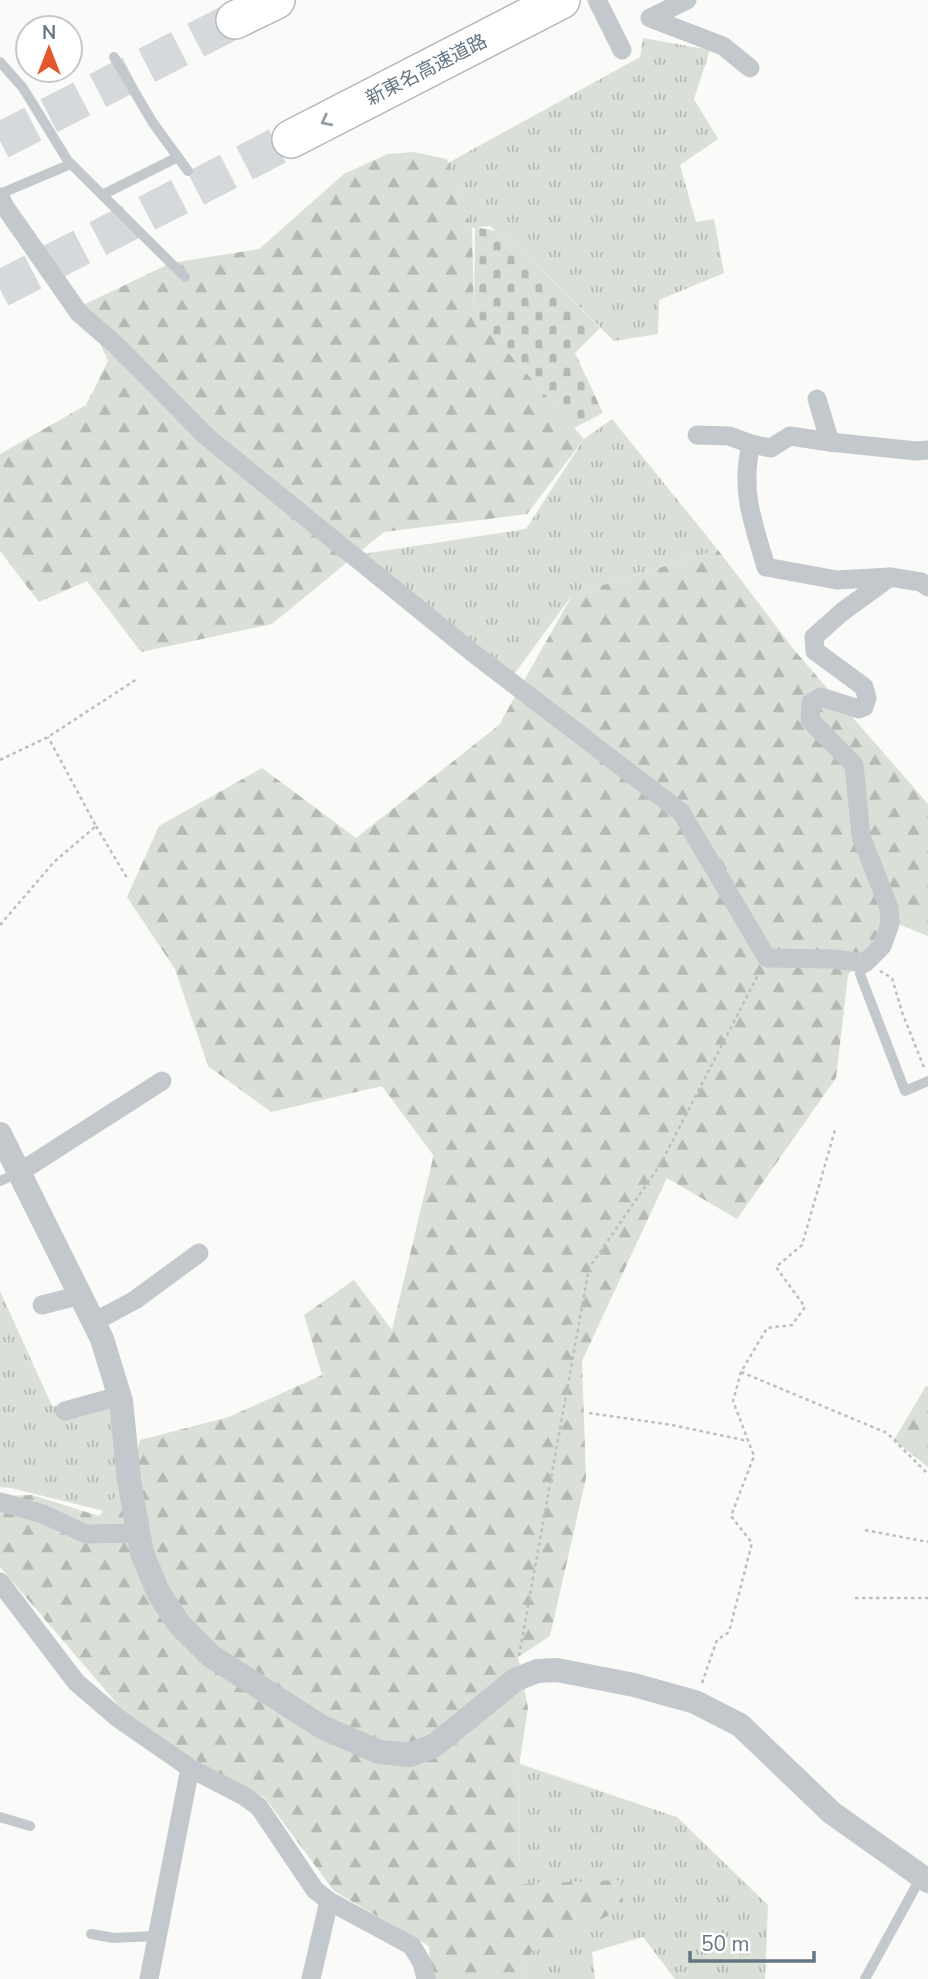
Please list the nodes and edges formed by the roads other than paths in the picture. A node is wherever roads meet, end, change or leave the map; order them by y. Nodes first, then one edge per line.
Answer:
1 (276, 0) edge
2 (561, 0) edge
3 (597, 0) edge
4 (687, 0) edge
5 (234, 20) tunnel mouth
6 (622, 50) dead end
7 (114, 57) dead end
8 (0, 62) edge
9 (750, 68) dead end
10 (291, 139) tunnel mouth
11 (178, 158) junction
12 (71, 164) junction
13 (188, 171) dead end
14 (0, 195) edge
15 (102, 195) junction
16 (185, 277) dead end
17 (817, 399) dead end
18 (696, 435) dead end
19 (830, 442) junction
20 (751, 444) junction
21 (928, 450) edge
22 (890, 577) junction
23 (928, 587) edge
24 (865, 963) junction
25 (928, 1079) edge
26 (162, 1081) dead end
27 (0, 1134) edge
28 (10, 1176) edge
29 (199, 1253) dead end
30 (81, 1294) junction
31 (42, 1305) dead end
32 (94, 1322) junction
33 (119, 1396) junction
34 (65, 1411) dead end
35 (0, 1502) edge
36 (138, 1533) junction
37 (0, 1582) edge
38 (190, 1768) junction
39 (0, 1817) edge
40 (30, 1826) dead end
41 (925, 1878) edge
42 (329, 1901) junction
43 (91, 1934) dead end
44 (156, 1936) junction
45 (149, 1979) edge
46 (311, 1979) edge
47 (426, 1979) edge
48 (865, 1979) edge

1 - 5 highway
2 -> 10 highway, 新東名高速道路
3 - 6 street
4 - 9 street
7 - 11 lane
8 - 12 lane
11 - 13 lane
11 - 15 lane
12 - 14 lane
12 - 15 lane
14 - 24 street
15 - 16 lane
17 - 19 street
18 - 20 street
19 - 20 street
19 - 21 street
20 - 22 street
22 - 23 street
22 - 24 street
24 - 25 lane
26 - 28 street
27 - 28 street
28 - 30 street
29 - 32 street
30 - 31 street
30 - 32 street
32 - 33 street
33 - 34 street
33 - 36 street
35 - 36 street
36 - 41 street
37 - 38 street
38 - 42 street
38 - 44 street
39 - 40 lane
41 - 48 lane
42 - 46 street
42 - 47 street
43 - 44 lane
44 - 45 street

